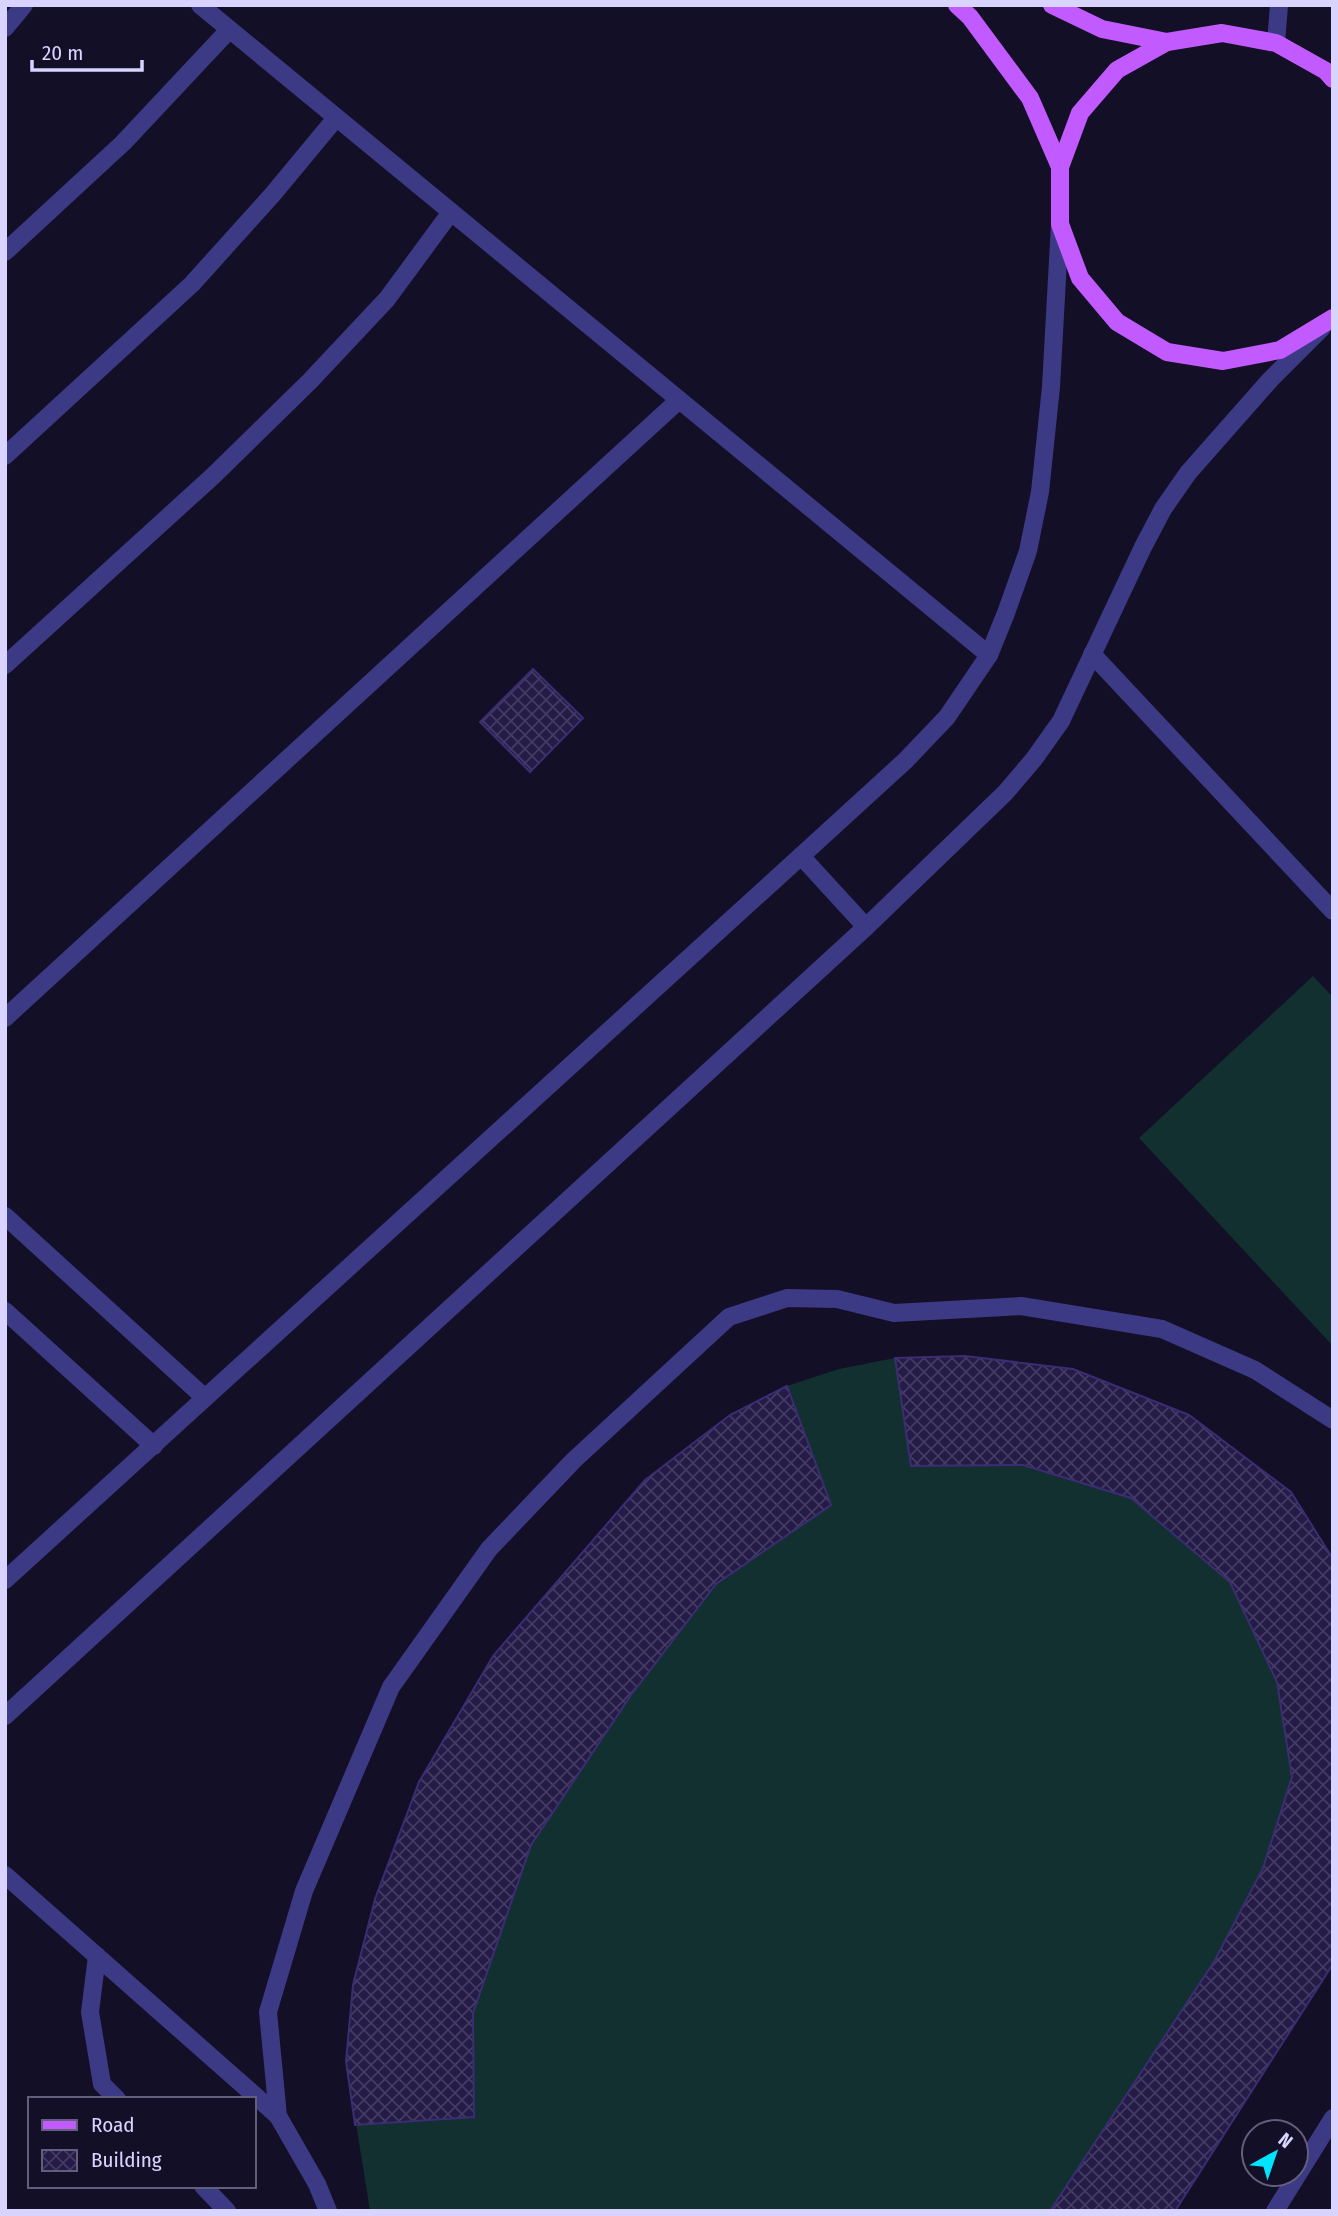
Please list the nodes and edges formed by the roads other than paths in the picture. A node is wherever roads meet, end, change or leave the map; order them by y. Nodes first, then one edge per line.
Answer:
1 (24, 5) edge
2 (200, 5) edge
3 (957, 5) edge
4 (1052, 5) edge
5 (1279, 5) edge
6 (5, 27) edge
7 (229, 30) junction
8 (1167, 42) junction
9 (1276, 43) junction
10 (1330, 74) edge
11 (336, 118) junction
12 (1060, 167) junction
13 (451, 212) junction
14 (1060, 224) junction
15 (5, 252) edge
16 (1331, 319) edge
17 (679, 400) junction
18 (5, 456) edge
19 (1092, 654) junction
20 (989, 655) junction
21 (5, 665) edge
22 (801, 856) junction
23 (1333, 911) edge
24 (866, 927) junction
25 (5, 1018) edge
26 (5, 1216) edge
27 (5, 1311) edge
28 (204, 1397) junction
29 (1333, 1420) edge
30 (154, 1446) junction
31 (5, 1580) edge
32 (5, 1716) edge
33 (5, 1875) edge
34 (97, 1956) junction
35 (115, 2097) edge
36 (278, 2116) junction
37 (1333, 2118) edge
38 (205, 2188) edge
39 (227, 2211) edge
40 (328, 2211) edge
41 (1275, 2211) edge

1 - 6 street
2 - 7 street
3 - 12 main road
4 - 8 main road
5 - 9 street
7 - 11 street
7 - 15 street
8 - 9 main road
8 - 12 main road
9 - 10 main road
11 - 13 street
11 - 18 street
12 - 14 main road
13 - 17 street
13 - 21 street
14 - 16 main road
14 - 20 street
16 - 19 street
17 - 20 street
17 - 25 street
19 - 23 street
19 - 24 street
20 - 22 street
22 - 24 street
22 - 28 street
24 - 32 street
26 - 28 street
27 - 30 street
28 - 30 street
29 - 36 street
30 - 31 street
33 - 34 street
34 - 35 street
34 - 36 street
36 - 40 street
37 - 41 street
38 - 39 street

